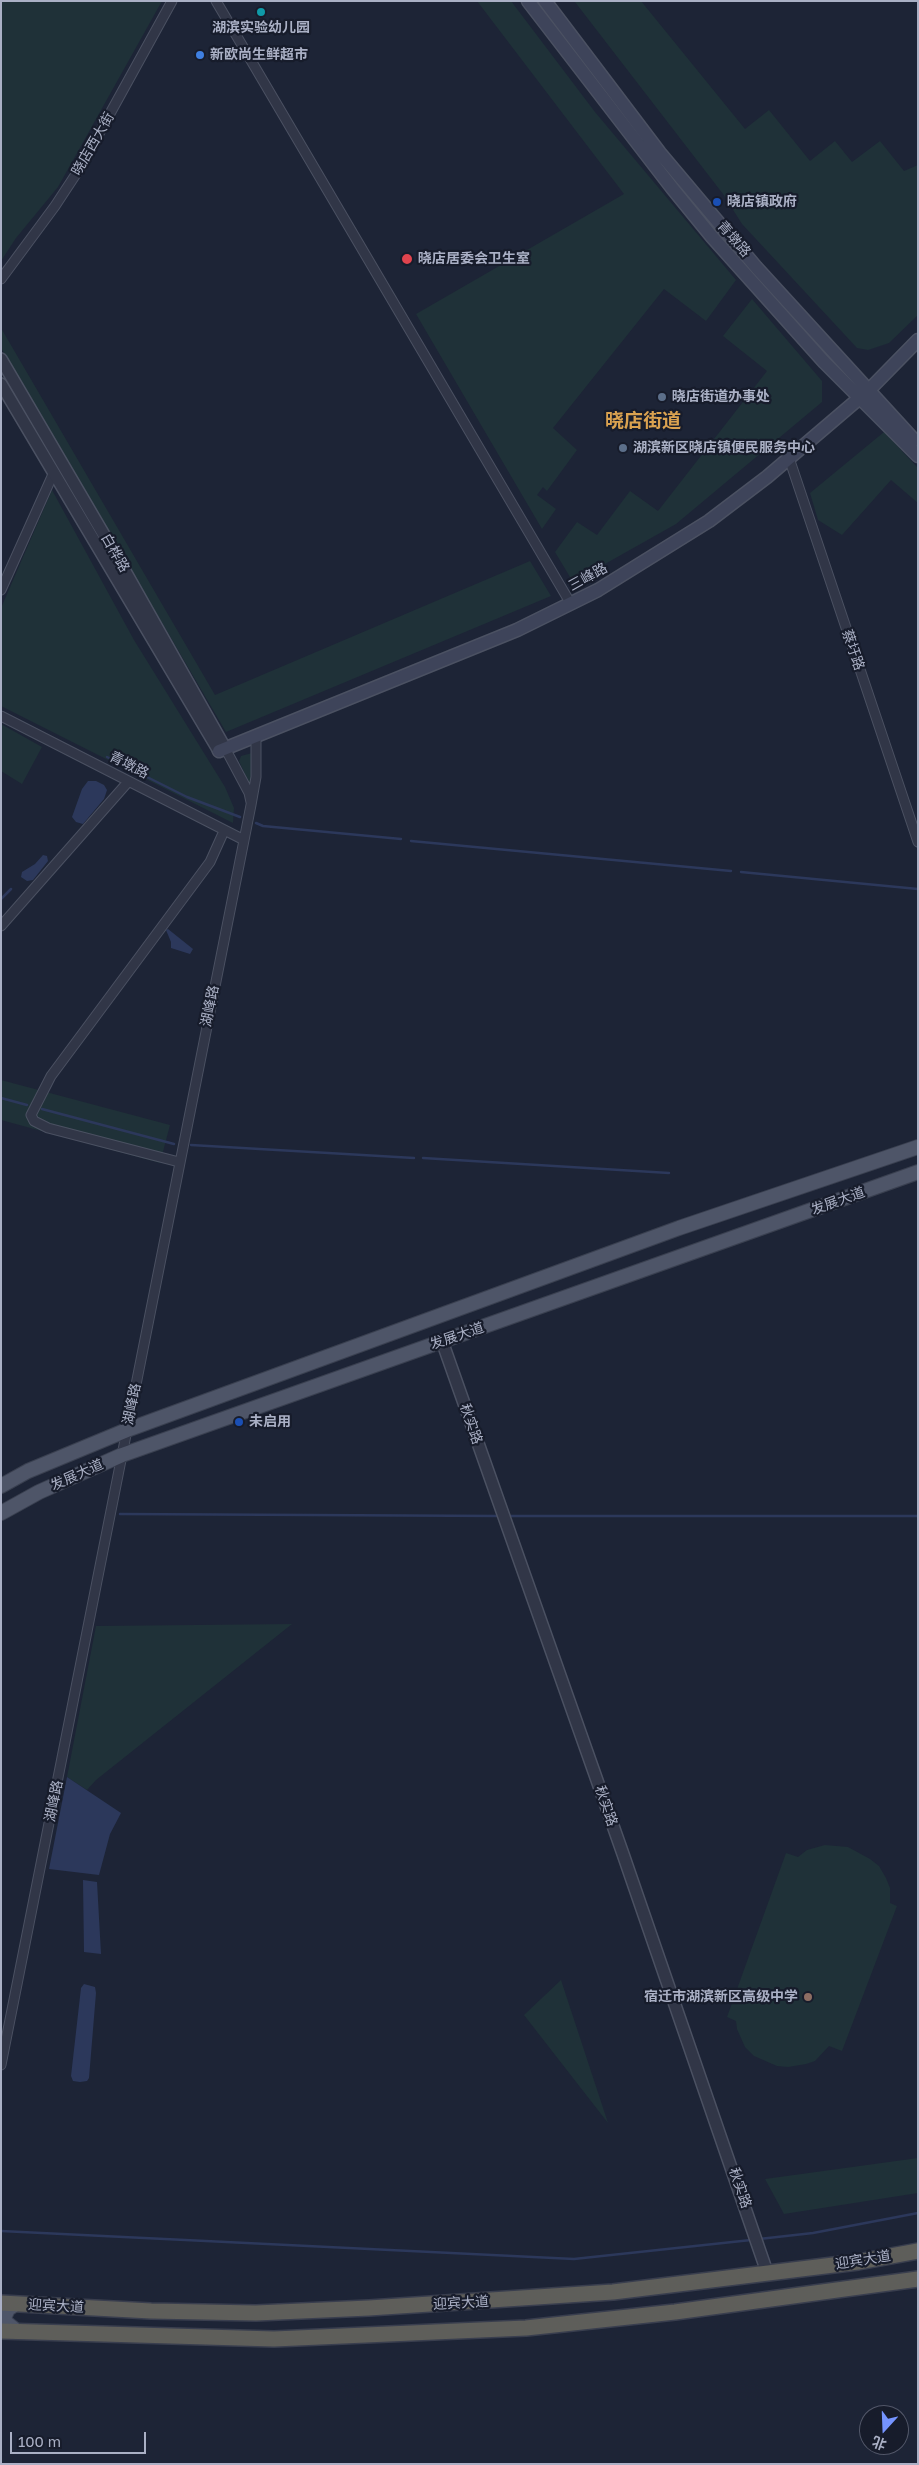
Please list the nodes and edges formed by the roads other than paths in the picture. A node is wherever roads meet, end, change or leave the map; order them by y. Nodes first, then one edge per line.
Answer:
1 (172, 1) edge
2 (216, 1) edge
3 (528, 1) edge
4 (545, 1) edge
5 (1, 279) edge
6 (918, 340) edge
7 (1, 359) edge
8 (1, 384) edge
9 (865, 394) junction
10 (918, 444) edge
11 (918, 456) edge
12 (789, 458) junction
13 (54, 472) junction
14 (1, 590) edge
15 (571, 604) junction
16 (1, 716) edge
17 (256, 736) junction
18 (222, 750) junction
19 (128, 782) junction
20 (252, 805) junction
21 (224, 831) junction
22 (244, 840) junction
23 (918, 842) edge
24 (1, 926) edge
25 (918, 1147) edge
26 (179, 1162) junction
27 (918, 1172) edge
28 (442, 1340) junction
29 (127, 1430) junction
30 (122, 1455) junction
31 (1, 1486) edge
32 (1, 1513) edge
33 (1, 2065) edge
34 (918, 2251) edge
35 (767, 2272) junction
36 (918, 2279) edge
37 (8, 2303) edge
38 (1, 2331) edge
39 (18, 2332) junction

1 - 5 street, 晓店西大街
2 - 15 street
3 - 9 main road, 青墩路
4 - 9 main road, 青墩路
6 - 9 main road, 三峰路
7 - 18 street, 白桦路
8 - 13 street, 白桦路
9 - 10 main road, 青墩路
9 - 11 main road, 青墩路
9 - 12 main road, 三峰路
12 - 15 main road, 三峰路
12 - 23 street, 蔡圩路
13 - 14 street
13 - 18 street, 白桦路
15 - 17 main road, 三峰路
16 - 19 street, 青墩路
17 - 18 main road, 三峰路
17 - 20 street, 湖峰路
18 - 20 street
19 - 21 street, 青墩路
19 - 24 street
20 - 22 street, 湖峰路
21 - 22 street, 青墩路
21 - 26 street
22 - 26 street, 湖峰路
25 - 29 main road, 发展大道
26 - 29 street, 湖峰路
27 - 28 main road, 发展大道
28 - 30 main road, 发展大道
28 - 35 street, 秋实路
29 - 30 street, 湖峰路
29 - 31 main road, 发展大道
30 - 32 main road, 发展大道
30 - 33 street, 湖峰路
34 - 35 highway, 迎宾大道
35 - 37 highway, 迎宾大道
36 - 39 highway, 迎宾大道
37 - 39 main road
38 - 39 highway, 迎宾大道

